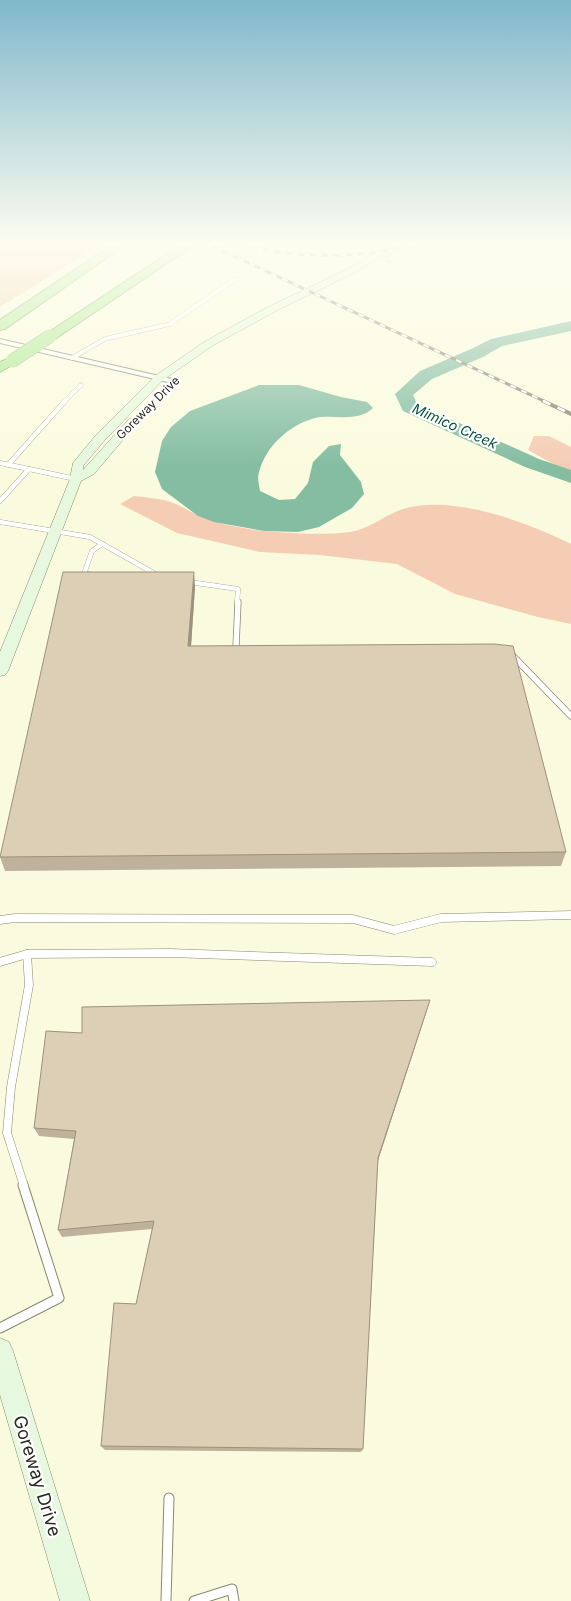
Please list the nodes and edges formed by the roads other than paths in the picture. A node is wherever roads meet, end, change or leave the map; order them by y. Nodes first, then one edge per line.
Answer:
1 (13, 318) edge
2 (56, 318) edge
3 (78, 318) edge
4 (179, 318) edge
5 (256, 318) edge
6 (278, 318) edge
7 (2, 325) edge
8 (0, 341) edge
9 (72, 358) junction
10 (4, 362) edge
11 (159, 378) junction
12 (81, 385) dead end
13 (169, 385) joint
14 (140, 414) dead end
15 (0, 463) edge
16 (8, 465) junction
17 (29, 469) junction
18 (76, 479) junction
19 (0, 501) edge
20 (0, 522) edge
21 (56, 532) junction
22 (102, 544) junction
23 (94, 574) edge
24 (143, 574) edge
25 (153, 574) junction
26 (161, 576) edge
27 (186, 581) edge
28 (236, 646) edge
29 (504, 655) edge
30 (0, 671) edge
31 (571, 716) edge
32 (571, 915) edge
33 (0, 920) edge
34 (27, 954) junction
35 (0, 962) edge
36 (432, 962) dead end
37 (0, 1328) edge
38 (0, 1351) edge
39 (169, 1498) dead end
40 (75, 1601) edge
41 (166, 1601) edge
42 (194, 1601) edge
43 (234, 1601) edge

1 - 7 highway
2 - 10 highway
3 - 10 highway, bridge
4 - 9 lane
5 - 11 main road, Goreway Drive
6 - 13 main road, Goreway Drive
8 - 9 street
9 - 11 street
11 - 13 street
11 - 18 main road, Goreway Drive
12 - 16 lane
14 - 18 main road, Goreway Drive
15 - 16 lane
16 - 17 lane
17 - 18 lane
17 - 19 lane
18 - 21 main road, Goreway Drive
20 - 21 lane
21 - 22 lane
21 - 30 main road, Goreway Drive
22 - 23 lane
22 - 25 lane
24 - 25 lane
25 - 26 lane
27 - 28 lane
29 - 31 lane
32 - 33 lane
34 - 35 lane
34 - 36 lane
34 - 37 lane
38 - 40 main road, Goreway Drive
39 - 41 lane
42 - 43 lane

